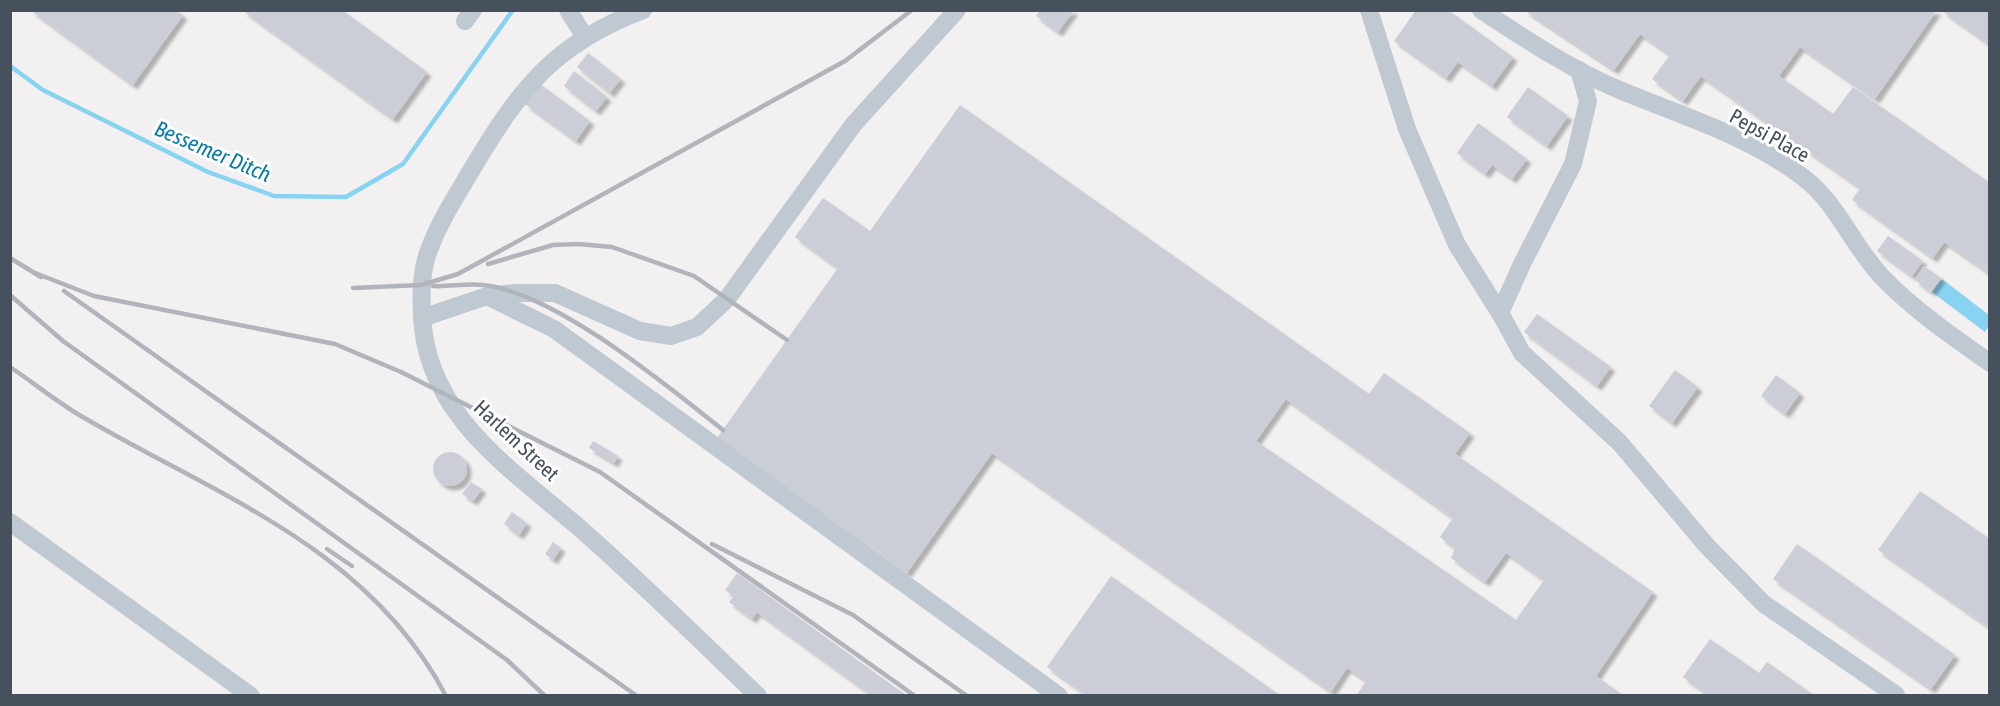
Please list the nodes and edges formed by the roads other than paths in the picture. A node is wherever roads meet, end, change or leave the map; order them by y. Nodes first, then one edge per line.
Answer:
1 (568, 10) edge
2 (643, 10) edge
3 (957, 10) edge
4 (1369, 10) edge
5 (1481, 10) edge
6 (585, 37) junction
7 (1579, 70) junction
8 (487, 296) junction
9 (422, 318) junction
10 (1503, 318) junction
11 (1989, 363) edge
12 (10, 522) edge
13 (1896, 695) edge
14 (251, 696) edge
15 (758, 696) edge
16 (1059, 696) edge

1 - 6 lane
2 - 6 lane, Harlem Street
3 - 8 lane
4 - 10 lane
5 - 7 lane, Pepsi Place
6 - 9 lane, Harlem Street
7 - 10 lane
7 - 11 lane, Pepsi Place
8 - 9 lane
8 - 16 lane
9 - 15 lane, Harlem Street
10 - 13 lane
12 - 14 lane

